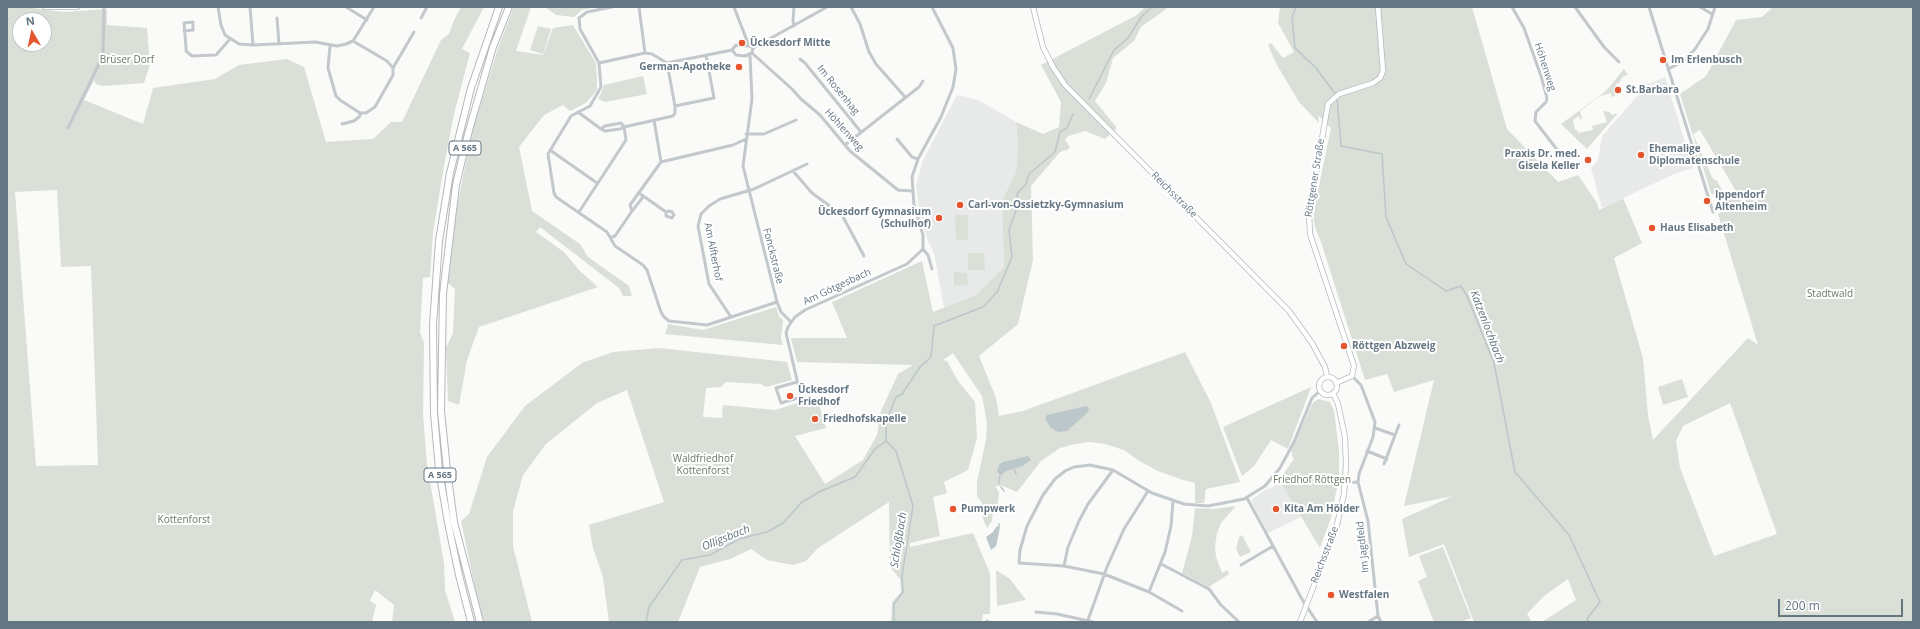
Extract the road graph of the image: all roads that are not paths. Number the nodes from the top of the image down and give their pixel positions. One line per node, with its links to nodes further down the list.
1 (45, 7): 2 (main road)
2 (77, 7)
3 (104, 7): 58 (street)
4 (218, 7): 32 (street)
5 (250, 7): 35 (street)
6 (346, 7): 28 (street)
7 (374, 7): 28 (street)
8 (427, 7): 27 (street)
9 (499, 7): 116 (highway, A 565)
10 (509, 7): 117 (highway, A 565)
11 (612, 7): 45 (street)
12 (639, 7): 40 (street)
13 (734, 7): 37 (street)
14 (794, 7): 29 (street)
15 (827, 7): 29 (street)
16 (851, 7): 50 (street)
17 (932, 7): 65 (street)
18 (1033, 7): 87 (main road, Reichsstraße)
19 (1378, 7): 86 (main road, Röttgener Straße)
20 (1512, 7): 68 (street, Höhenweg)
21 (1575, 7): 44 (street)
22 (1649, 7): 48 (street)
23 (1700, 7): 25 (street)
24 (1715, 7): 25 (street)
25 (1712, 14): 48 (street)
26 (277, 18): 34 (street)
27 (421, 18)
28 (367, 20): 33 (street)
29 (794, 26): 38 (street)
30 (184, 31): 32 (street)
31 (414, 32): 47 (street)
32 (230, 39): 35 (street)
33 (353, 41): 36 (street); 47 (street)
34 (279, 44): 35 (street); 36 (street)
35 (253, 45)
36 (330, 46): 53 (street)
37 (749, 46): 38 (street); 39 (street)
38 (753, 48): 41 (street, Fonckstraße)
39 (732, 50): 41 (street); 42 (street)
40 (646, 53): 45 (street); 46 (street)
41 (751, 54): 60 (street, Fonckstraße); 63 (street, Höhlenweg)
42 (706, 55): 46 (street); 51 (street)
43 (800, 59): 59 (street, Im Rosenhag)
44 (1619, 62)
45 (599, 63): 52 (street)
46 (667, 63): 51 (street)
47 (393, 68): 53 (street)
48 (1668, 69): 78 (street)
49 (923, 81): 50 (street)
50 (905, 97): 59 (street)
51 (675, 106): 54 (street)
52 (578, 112): 57 (street); 64 (street)
53 (360, 113): 56 (street)
54 (654, 120): 57 (street); 66 (street)
55 (796, 120): 60 (street)
56 (342, 124)
57 (624, 127): 70 (street)
58 (68, 128)
59 (861, 132): 63 (street)
60 (746, 134): 61 (street, Fonckstraße)
61 (746, 139): 66 (street); 71 (street, Fonckstraße)
62 (897, 139): 65 (street)
63 (845, 145): 72 (street, Höhlenweg)
64 (550, 150): 70 (street); 76 (street)
65 (918, 159): 72 (street)
66 (661, 162): 73 (street)
67 (807, 164): 69 (street)
68 (1572, 165)
69 (793, 171): 71 (street); 81 (street)
70 (597, 182): 76 (street)
71 (748, 191): 83 (street, Fonckstraße); 84 (street, Am Alfterhof)
72 (912, 192): 80 (street)
73 (639, 193): 74 (street); 75 (street)
74 (643, 197): 75 (street); 77 (street)
75 (632, 211): 79 (street)
76 (579, 212): 79 (street)
77 (666, 212)
78 (1712, 212)
79 (612, 237): 84 (street)
80 (923, 249): 82 (street); 85 (street, Am Götgesbach)
81 (864, 256)
82 (932, 269)
83 (777, 302): 84 (street); 85 (street, Fonckstraße)
84 (731, 317)
85 (791, 322): 88 (street)
86 (1352, 376): 89 (main road); 93 (street)
87 (1327, 377): 89 (main road); 90 (main road)
88 (797, 382): 88 (street)
89 (1336, 382): 91 (main road)
90 (1321, 390): 91 (main road); 102 (street)
91 (1333, 393): 100 (main road, Reichsstraße)
92 (1399, 425): 94 (street)
93 (1375, 428): 94 (street); 95 (street)
94 (1395, 435): 96 (street)
95 (1367, 452): 96 (street); 99 (street)
96 (1387, 459): 97 (street)
97 (1384, 464)
98 (1113, 470): 101 (street); 107 (street); 107 (street)
99 (1358, 482): 100 (street); 113 (street, Im Jagdfeld)
100 (1345, 483): 110 (main road, Reichsstraße)
101 (1148, 491): 103 (street); 108 (street)
102 (1247, 498): 103 (street); 104 (street)
103 (1173, 501): 105 (street)
104 (1273, 546): 106 (street); 110 (street)
105 (1161, 564): 109 (street); 115 (street)
106 (1241, 565)
107 (1064, 566): 108 (street)
108 (1104, 574): 109 (street); 114 (street)
109 (1149, 592): 111 (street)
110 (1306, 606): 119 (main road, Reichsstraße); 120 (street)
111 (1182, 611)
112 (1036, 612): 114 (street)
113 (1378, 616): 121 (street); 122 (street, Im Jagdfeld)
114 (1088, 620): 118 (street)
115 (1239, 621)
116 (471, 622)
117 (480, 622)
118 (1093, 622)
119 (1300, 622)
120 (1317, 622)
121 (1368, 622)
122 (1381, 622)

